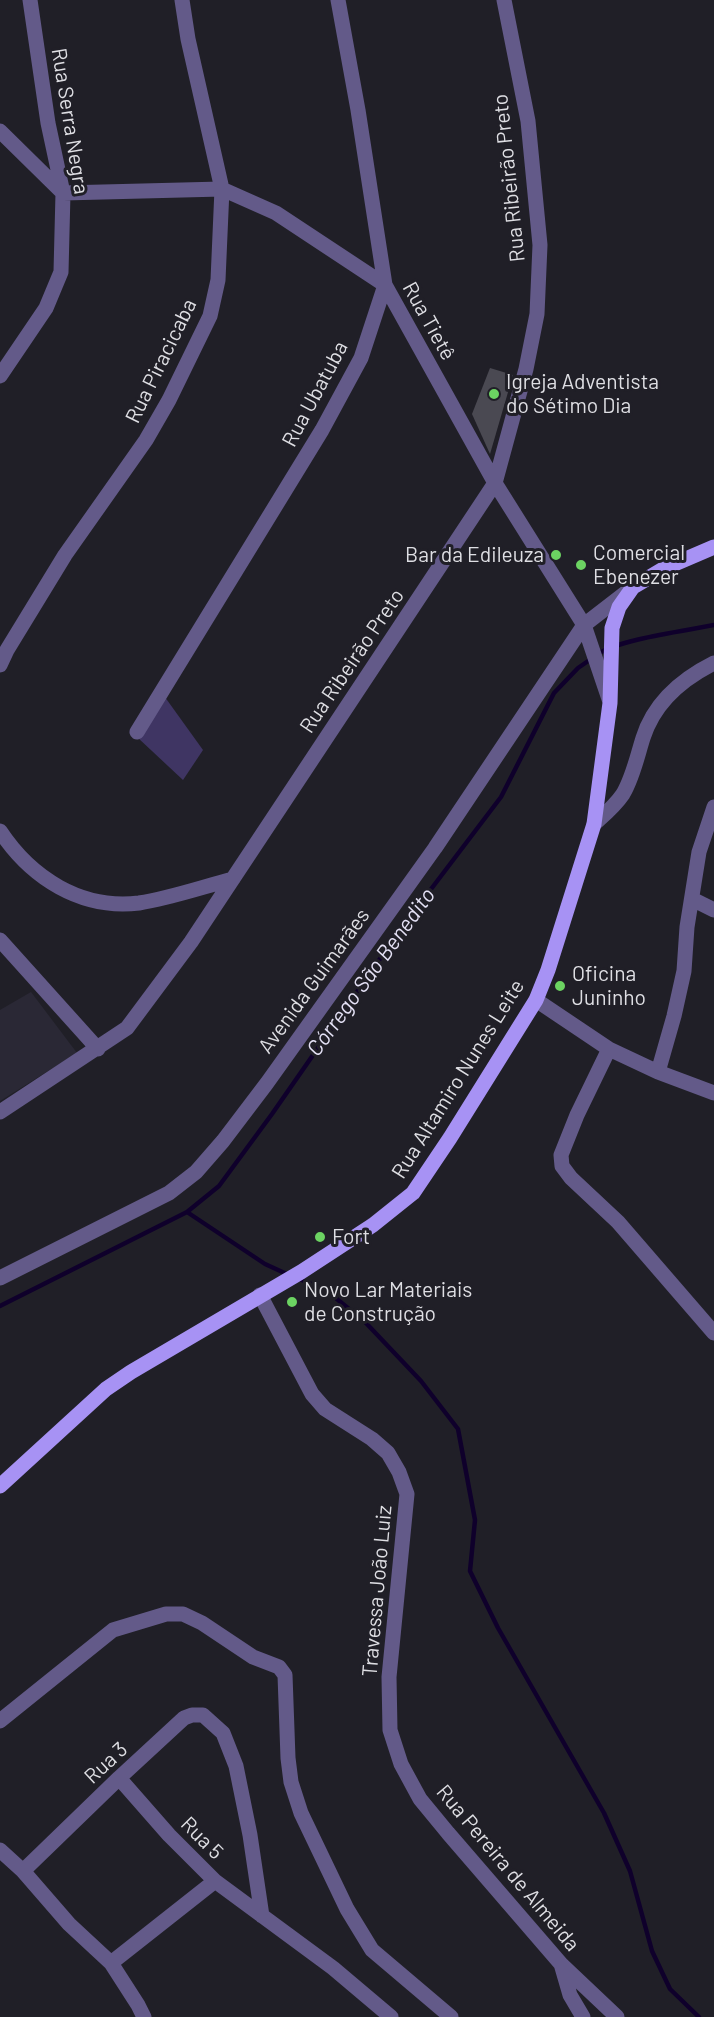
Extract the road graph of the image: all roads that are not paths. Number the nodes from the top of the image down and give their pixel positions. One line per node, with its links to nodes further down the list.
1 (30, 0): 7 (street, Rua Serra Negra)
2 (182, 0): 6 (street, Rua Piracicaba)
3 (338, 0): 8 (street, Rua Ubatuba)
4 (504, 0): 10 (street, Rua Ribeirão Preto)
5 (0, 131): 7 (street)
6 (222, 189): 7 (street, Rua Tietê); 8 (street, Rua Tietê); 15 (street, Rua Piracicaba)
7 (63, 193): 9 (street, Rua Serra Negra)
8 (385, 285): 10 (street, Rua Tietê); 17 (street, Rua Ubatuba)
9 (0, 376)
10 (495, 483): 13 (street, Rua Tietê); 21 (street, Rua Ribeirão Preto)
11 (714, 547): 12 (main road, Rua Altamiro Nunes Leite)
12 (633, 587): 13 (street); 16 (main road, Rua Altamiro Nunes Leite)
13 (586, 628): 16 (street, Rua Tietê); 31 (street, Avenida Guimarães)
14 (714, 663): 19 (street)
15 (0, 665)
16 (610, 703): 19 (main road, Rua Altamiro Nunes Leite)
17 (137, 732)
18 (714, 807): 22 (street)
19 (594, 824): 25 (main road, Rua Altamiro Nunes Leite)
20 (0, 831): 21 (street)
21 (233, 879): 26 (street, Rua Ribeirão Preto)
22 (692, 899): 23 (street); 28 (street)
23 (714, 910)
24 (2, 946): 26 (street)
25 (536, 1000): 27 (street); 32 (main road, Rua Altamiro Nunes Leite)
26 (98, 1049): 30 (street, Rua Ribeirão Preto)
27 (609, 1049): 28 (street); 33 (street)
28 (658, 1072): 29 (street)
29 (714, 1093)
30 (0, 1112)
31 (0, 1278)
32 (260, 1295): 34 (main road, Rua Altamiro Nunes Leite); 36 (street, Travessa João Luiz)
33 (714, 1333)
34 (0, 1486)
35 (0, 1721): 46 (street)
36 (390, 1730): 43 (street, Rua Pereira de Almeida)
37 (119, 1778): 39 (street, Rua 3); 40 (street, Rua 5); 41 (street, Rua 3)
38 (0, 1850): 39 (street)
39 (23, 1871): 42 (street)
40 (215, 1881): 41 (street); 42 (street, Rua 5)
41 (262, 1917): 45 (street)
42 (111, 1963): 44 (street)
43 (561, 1964): 47 (street); 48 (street, Rua Pereira de Almeida)
44 (144, 2017)
45 (391, 2017)
46 (451, 2017)
47 (583, 2017)
48 (617, 2017)

